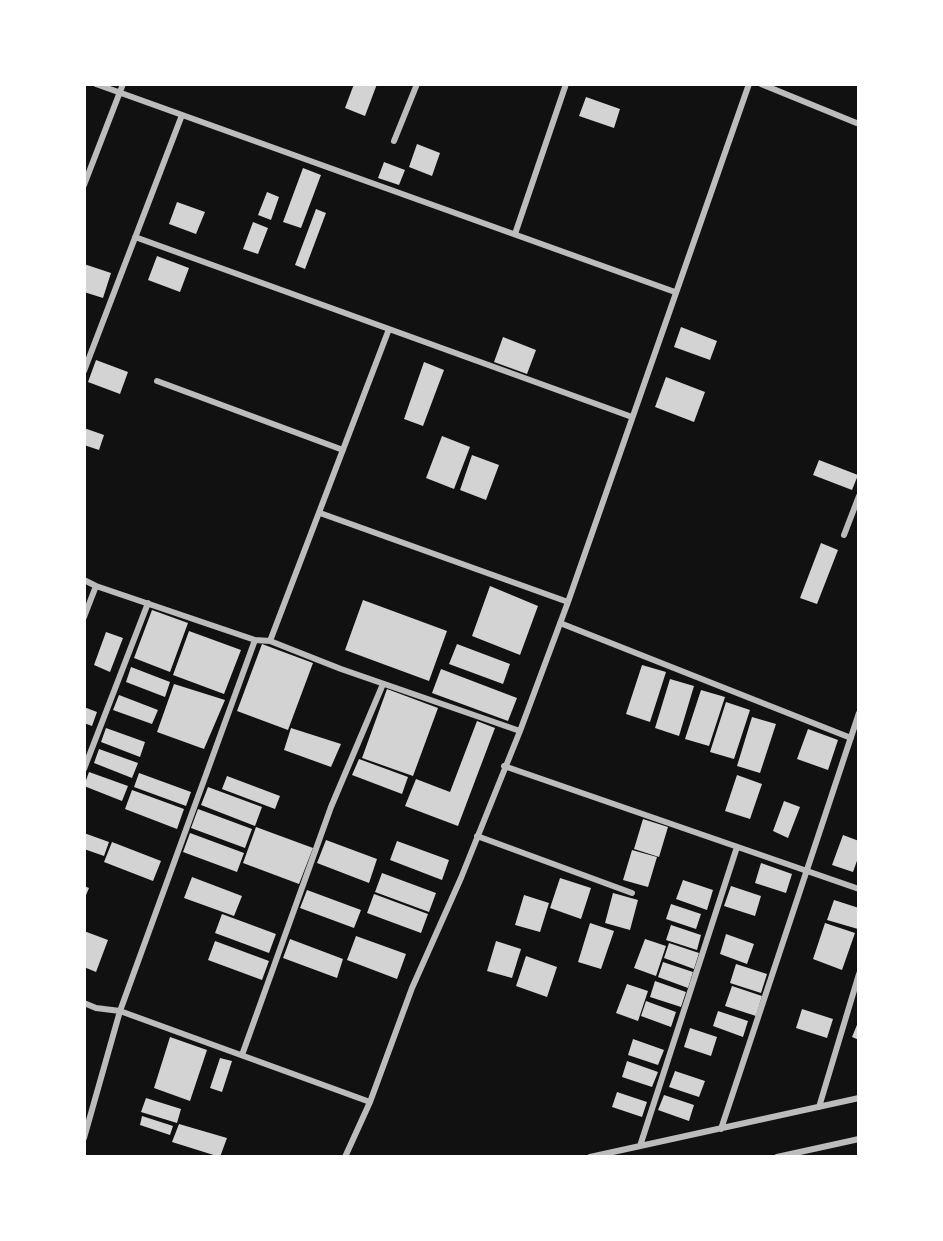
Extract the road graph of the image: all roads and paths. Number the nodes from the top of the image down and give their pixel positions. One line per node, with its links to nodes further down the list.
1 (96, 84): 7 (street)
2 (123, 84): 7 (street)
3 (417, 84): 10 (street)
4 (566, 84): 12 (street)
5 (749, 84): 14 (street)
6 (761, 84): 9 (street)
7 (120, 93): 8 (street); 11 (street)
8 (182, 115): 12 (street); 13 (street)
9 (859, 124)
10 (394, 141)
11 (84, 185)
12 (515, 234): 14 (street)
13 (135, 237): 15 (street); 16 (street)
14 (675, 292): 18 (street)
15 (389, 329): 18 (street); 19 (street)
16 (84, 371)
17 (157, 381): 19 (street)
18 (632, 417): 25 (street)
19 (343, 450): 21 (street)
20 (859, 496): 22 (street)
21 (320, 513): 25 (street); 30 (street)
22 (844, 535)
23 (84, 580): 24 (street)
24 (96, 586): 26 (street); 27 (street)
25 (568, 602): 28 (street)
26 (148, 603): 29 (street); 36 (street)
27 (84, 617)
28 (560, 623): 33 (street); 34 (street)
29 (255, 640): 30 (street); 44 (street)
30 (270, 641): 31 (street)
31 (383, 684): 33 (street); 45 (street)
32 (859, 712): 34 (street)
33 (520, 730): 35 (street)
34 (851, 738): 39 (street)
35 (504, 766): 37 (street); 38 (street)
36 (84, 770)
37 (477, 836): 41 (street); 47 (street)
38 (736, 848): 39 (street); 52 (street)
39 (805, 872): 40 (street); 49 (street)
40 (859, 889)
41 (632, 893)
42 (859, 974): 48 (street)
43 (84, 1003): 44 (street)
44 (120, 1011): 45 (street); 50 (street)
45 (242, 1055): 47 (street)
46 (859, 1098): 48 (street)
47 (370, 1102): 53 (street)
48 (819, 1107): 49 (street)
49 (721, 1129): 52 (street)
50 (84, 1137)
51 (859, 1139): 55 (street)
52 (640, 1146): 54 (street)
53 (345, 1157)
54 (590, 1157)
55 (777, 1157)

